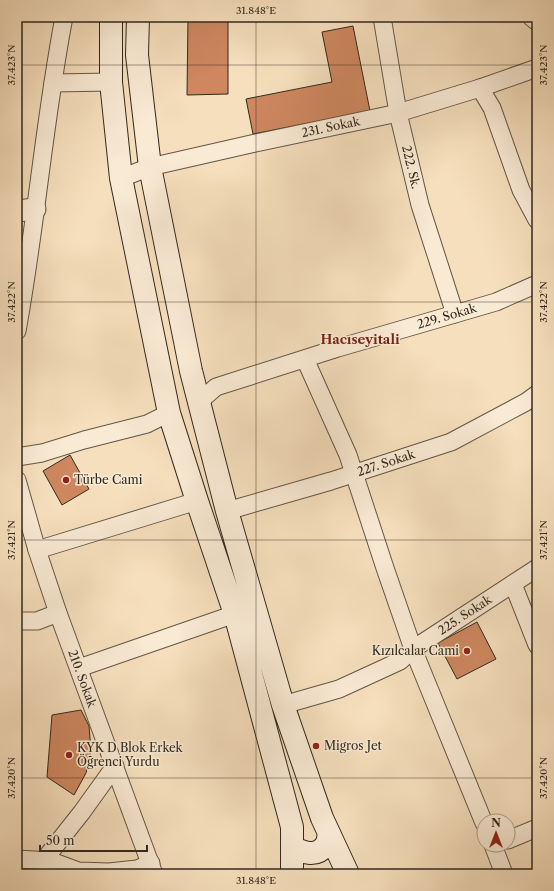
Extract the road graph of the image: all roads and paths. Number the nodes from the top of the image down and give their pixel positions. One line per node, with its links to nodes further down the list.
1 (64, 17): 9 (street)
2 (110, 17): 8 (main road)
3 (138, 17): 12 (main road)
4 (382, 17): 11 (street, 222. Sk.)
5 (531, 17): 6 (street)
6 (537, 22)
7 (537, 68): 10 (street, 231. Sokak)
8 (111, 82): 9 (street); 13 (main road)
9 (53, 83): 14 (street)
10 (480, 88): 11 (street, 231. Sokak); 15 (street)
11 (398, 114): 12 (street, 231. Sokak); 17 (street, 222. Sk.)
12 (150, 167): 13 (street, 231. Sokak); 21 (main road)
13 (121, 178): 22 (main road)
14 (26, 210): 18 (street)
15 (537, 220)
16 (537, 284): 17 (street, 229. Sokak)
17 (455, 314): 19 (street, 229. Sokak)
18 (17, 331)
19 (305, 359): 21 (street, 229. Sokak); 24 (street)
20 (537, 394): 24 (street, 227. Sokak)
21 (199, 402): 27 (main road)
22 (170, 413): 23 (street); 26 (main road)
23 (17, 457)
24 (355, 474): 27 (street, 227. Sokak); 35 (street)
25 (17, 480): 28 (street, 210. Sokak)
26 (197, 501): 28 (street); 32 (main road)
27 (226, 511): 37 (main road)
28 (37, 550): 31 (street, 210. Sokak)
29 (537, 568): 30 (street, 225. Sokak)
30 (513, 584): 34 (street); 35 (street, 225. Sokak)
31 (58, 614): 33 (street); 36 (street, 210. Sokak)
32 (235, 614): 36 (street); 45 (main road)
33 (17, 621)
34 (537, 646)
35 (413, 649): 37 (street, 225. Sokak); 39 (street)
36 (79, 668): 38 (street, 210. Sokak)
37 (283, 705): 42 (main road)
38 (115, 766): 48 (street); 49 (street, 210. Sokak)
39 (480, 813)
40 (537, 828): 43 (street)
41 (537, 832): 44 (street)
42 (329, 834): 45 (main road); 51 (main road)
43 (516, 838)
44 (516, 839)
45 (292, 847): 50 (main road)
46 (501, 853): 52 (street)
47 (17, 859): 48 (street)
48 (44, 860): 49 (street)
49 (152, 869)
50 (292, 874)
51 (348, 874)
52 (504, 874)

